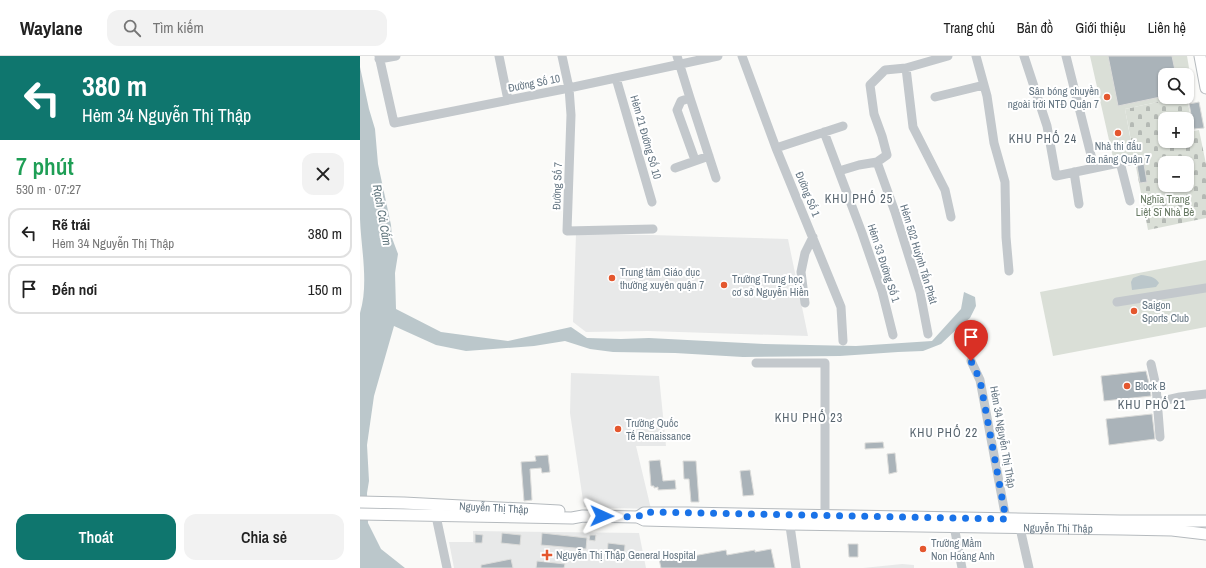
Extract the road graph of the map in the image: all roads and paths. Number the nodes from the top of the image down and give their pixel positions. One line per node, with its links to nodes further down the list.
1 (396, 56): 11 (street)
2 (499, 56): 20 (street)
3 (562, 56): 16 (street, Đường Số 7)
4 (718, 56): 12 (street)
5 (742, 56): 23 (street, Đường Số 1)
6 (948, 56): 13 (street)
7 (976, 56): 15 (street)
8 (1024, 56): 32 (street)
9 (1066, 56): 30 (street)
10 (1200, 56): 17 (main road)
11 (379, 58): 20 (street, Đường Số 10)
12 (678, 60): 14 (street, Đường Số 10); 19 (street)
13 (906, 68): 27 (street); 37 (street)
14 (616, 78): 16 (street, Đường Số 10); 35 (street, Hẻm 21 Đường Số 10)
15 (984, 85): 18 (street); 40 (street)
16 (569, 88): 20 (street, Đường Số 10); 38 (street, Đường Số 7)
17 (1206, 88)
18 (935, 97)
19 (690, 98): 24 (street); 25 (street)
20 (508, 100)
21 (843, 126): 22 (street)
22 (824, 132): 23 (street); 31 (street, Hẻm 33 Đường Số 1)
23 (776, 148): 39 (street, Đường Số 1)
24 (709, 156): 25 (street); 33 (street)
25 (695, 160): 29 (street)
26 (1133, 160): 28 (street)
27 (877, 162): 31 (street); 44 (street, Hẻm 502 Huỳnh Tấn Phát)
28 (1120, 162): 30 (street); 34 (street)
29 (675, 168)
30 (1094, 168): 32 (street)
31 (839, 171): 45 (street, Hẻm 33 Đường Số 1)
32 (1074, 172): 36 (street)
33 (716, 178)
34 (1130, 201)
35 (652, 202)
36 (1079, 204)
37 (951, 217)
38 (653, 229)
39 (813, 237): 43 (street); 46 (street, Đường Số 1)
40 (1009, 271)
41 (1206, 288): 42 (street)
42 (1117, 302)
43 (805, 303)
44 (928, 334)
45 (893, 335)
46 (843, 341)
47 (971, 361): 57 (street, Hẻm 34 Nguyễn Thị Thập)
48 (756, 363): 59 (street)
49 (1151, 364): 51 (street)
50 (1206, 394): 51 (street)
51 (1158, 402): 52 (street)
52 (1160, 436)
53 (360, 502): 56 (main road, Nguyễn Thị Thập)
54 (360, 514): 55 (main road, Nguyễn Thị Thập)
55 (436, 516): 56 (main road, Nguyễn Thị Thập); 64 (street)
56 (583, 516): 58 (main road, Nguyễn Thị Thập)
57 (1006, 519): 59 (main road, Nguyễn Thị Thập); 60 (main road, Nguyễn Thị Thập)
58 (789, 520): 59 (main road, Nguyễn Thị Thập); 65 (street)
59 (826, 520): 61 (main road, Nguyễn Thị Thập)
60 (1201, 521): 63 (main road)
61 (954, 526): 62 (main road, Nguyễn Thị Thập); 66 (street)
62 (1020, 528): 63 (main road, Nguyễn Thị Thập); 67 (street)
63 (1201, 534)
64 (447, 568)
65 (796, 568)
66 (962, 568)
67 (1029, 568)

